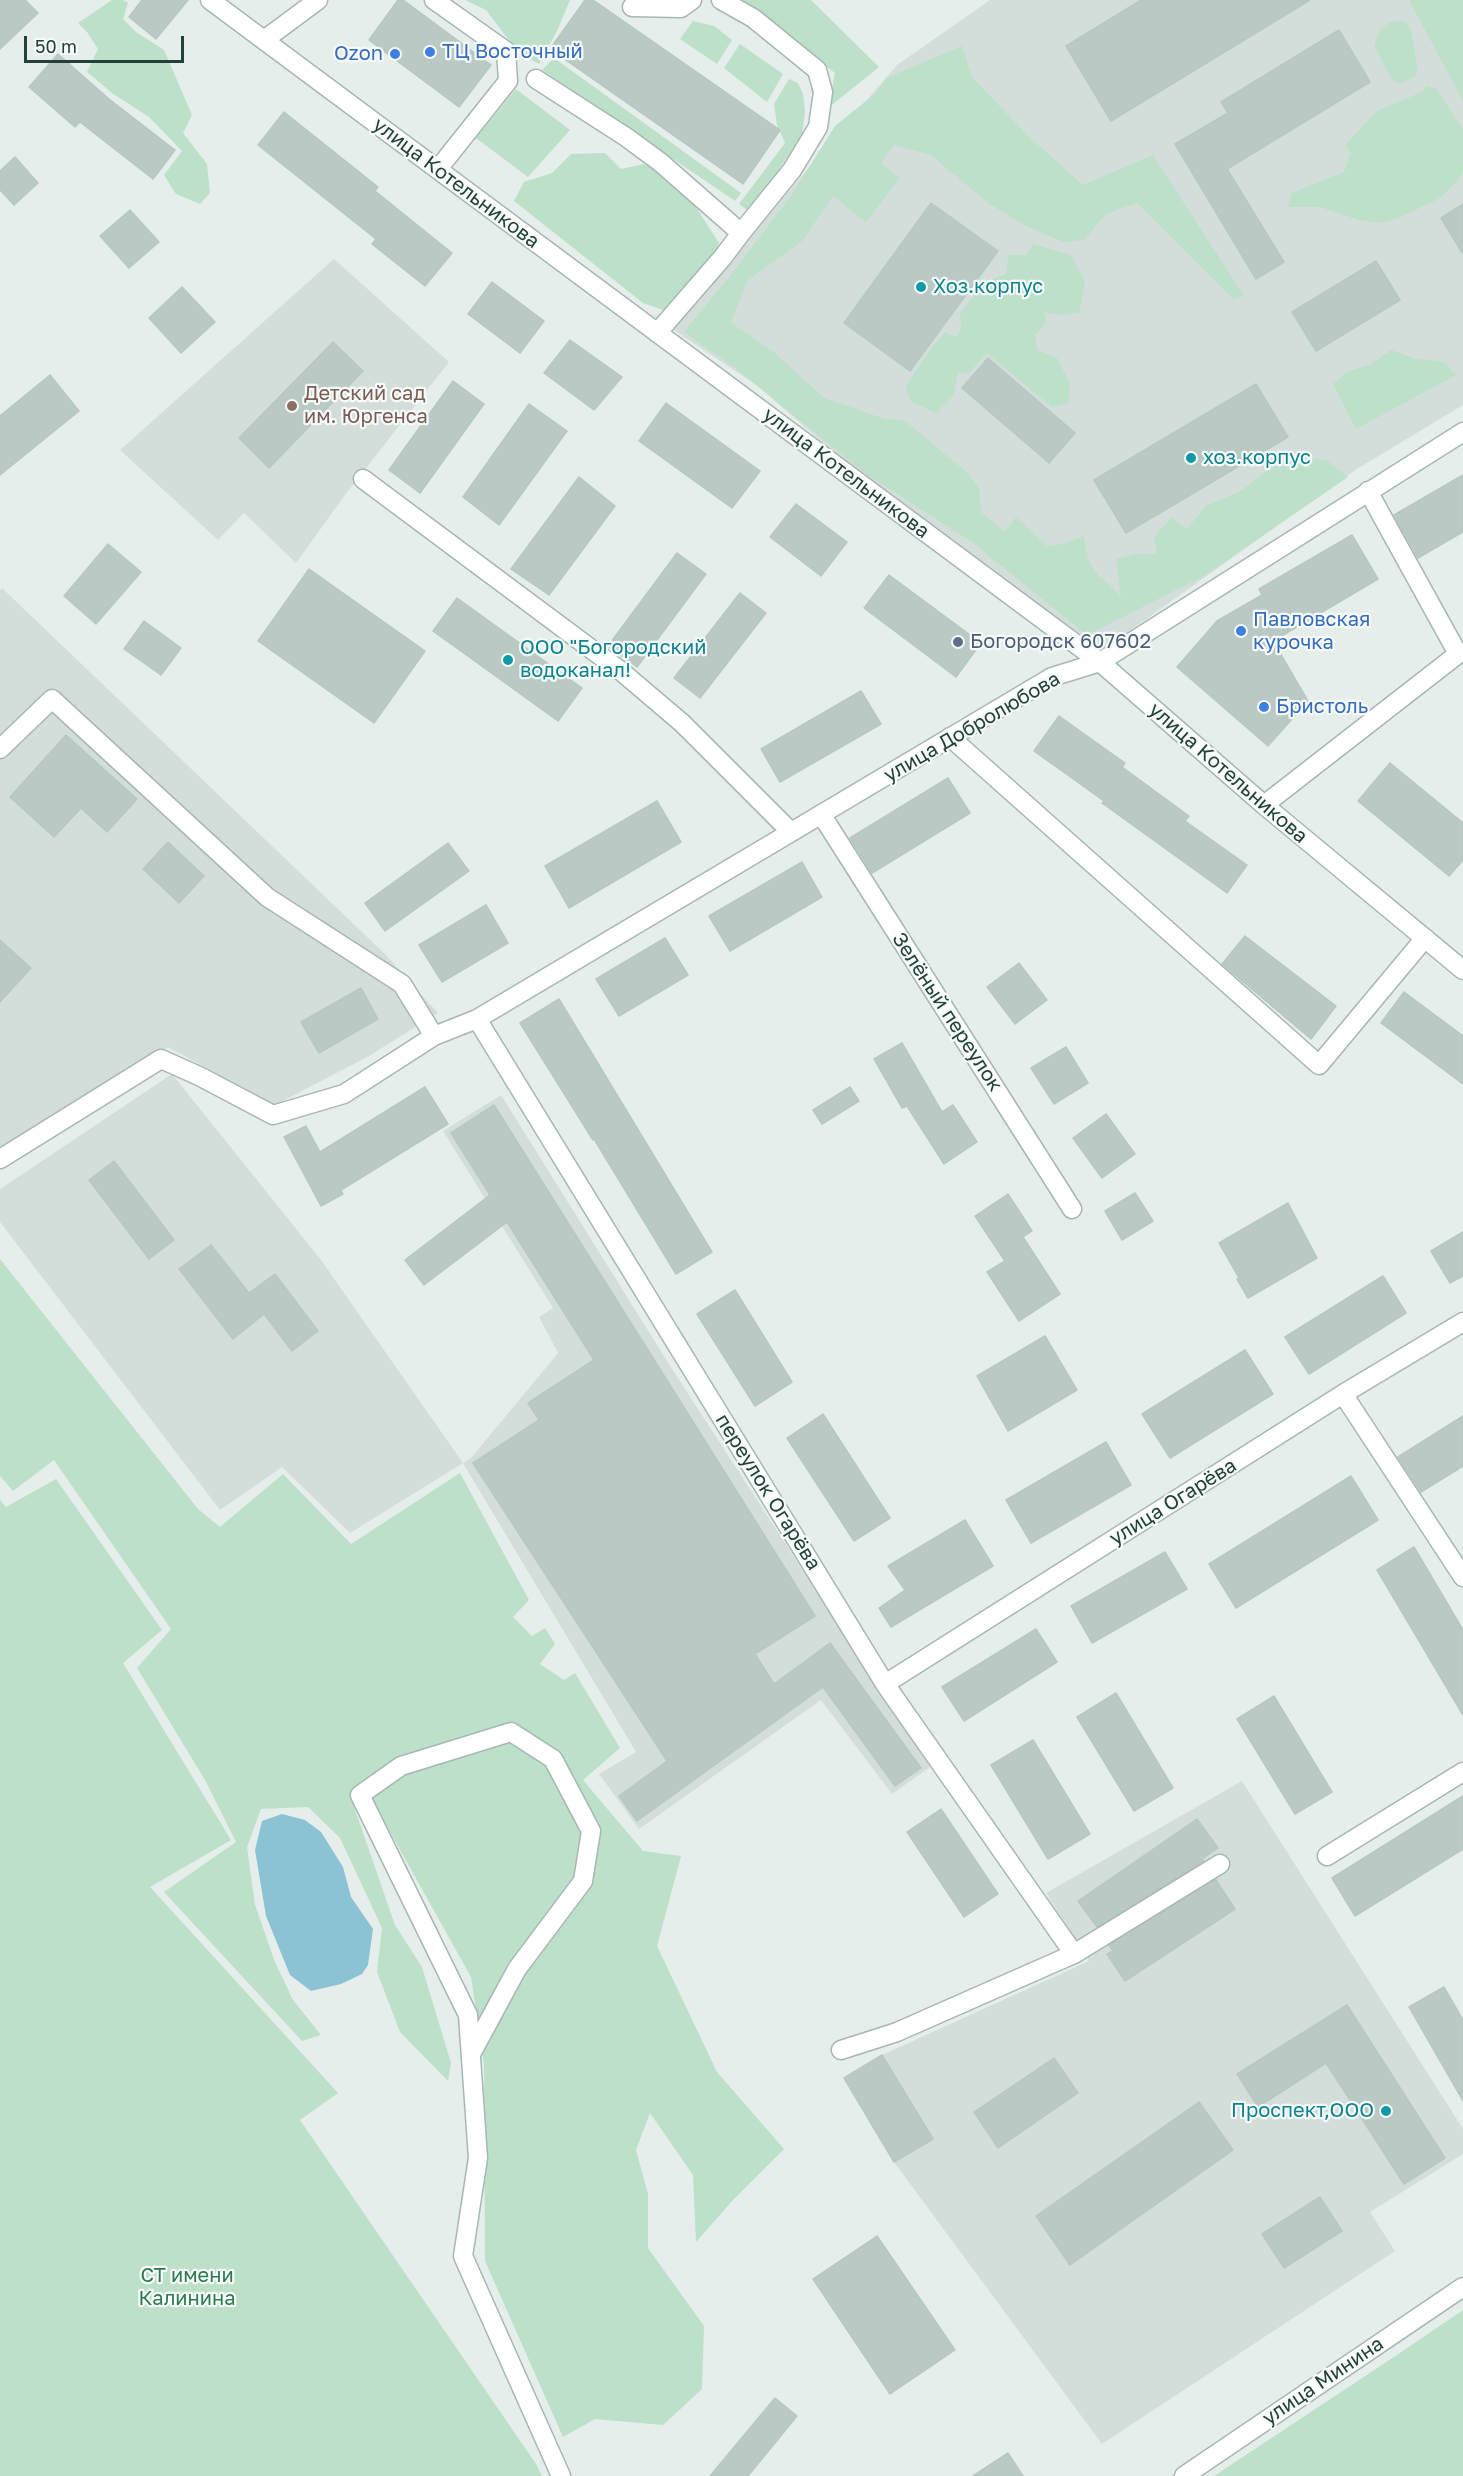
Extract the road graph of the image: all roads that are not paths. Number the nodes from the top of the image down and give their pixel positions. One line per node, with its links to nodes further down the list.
1 (210, 0): 7 (street, улица Котельникова)
2 (318, 0): 7 (street)
3 (434, 0): 9 (street)
4 (692, 0): 6 (street)
5 (721, 0): 10 (street)
6 (632, 7)
7 (264, 40): 9 (street, улица Котельникова)
8 (536, 79): 10 (street)
9 (438, 170): 11 (street, улица Котельникова)
10 (741, 233): 11 (street)
11 (657, 333): 15 (street, улица Котельникова)
12 (1463, 432): 14 (street, улица Добролюбова)
13 (363, 479): 20 (street)
14 (1368, 491): 15 (street, улица Добролюбова); 18 (street)
15 (1100, 662): 16 (street, улица Добролюбова); 18 (street, улица Котельникова)
16 (950, 737): 19 (street, улица Добролюбова); 21 (street)
17 (0, 749): 24 (street)
18 (1264, 805): 21 (street, улица Котельникова)
19 (821, 814): 20 (street, улица Добролюбова); 26 (street, Зелёный переулок)
20 (791, 832): 23 (street, улица Добролюбова)
21 (1425, 938): 22 (street, улица Котельникова)
22 (1463, 970)
23 (477, 1019): 24 (street, улица Добролюбова); 30 (street, переулок Огарёва)
24 (434, 1036): 25 (street, улица Добролюбова)
25 (0, 1159)
26 (1072, 1209)
27 (1463, 1323): 28 (street, улица Огарёва)
28 (1343, 1394): 29 (street); 30 (street, улица Огарёва)
29 (1463, 1577)
30 (885, 1684): 34 (street, переулок Огарёва)
31 (1463, 1772): 32 (street)
32 (1327, 1856)
33 (1220, 1864): 34 (street)
34 (1074, 1954): 35 (street)
35 (841, 2050)
36 (471, 2054): 36 (street); 38 (street)
37 (1463, 2287): 39 (street, улица Минина)
38 (561, 2476)
39 (1184, 2476)

